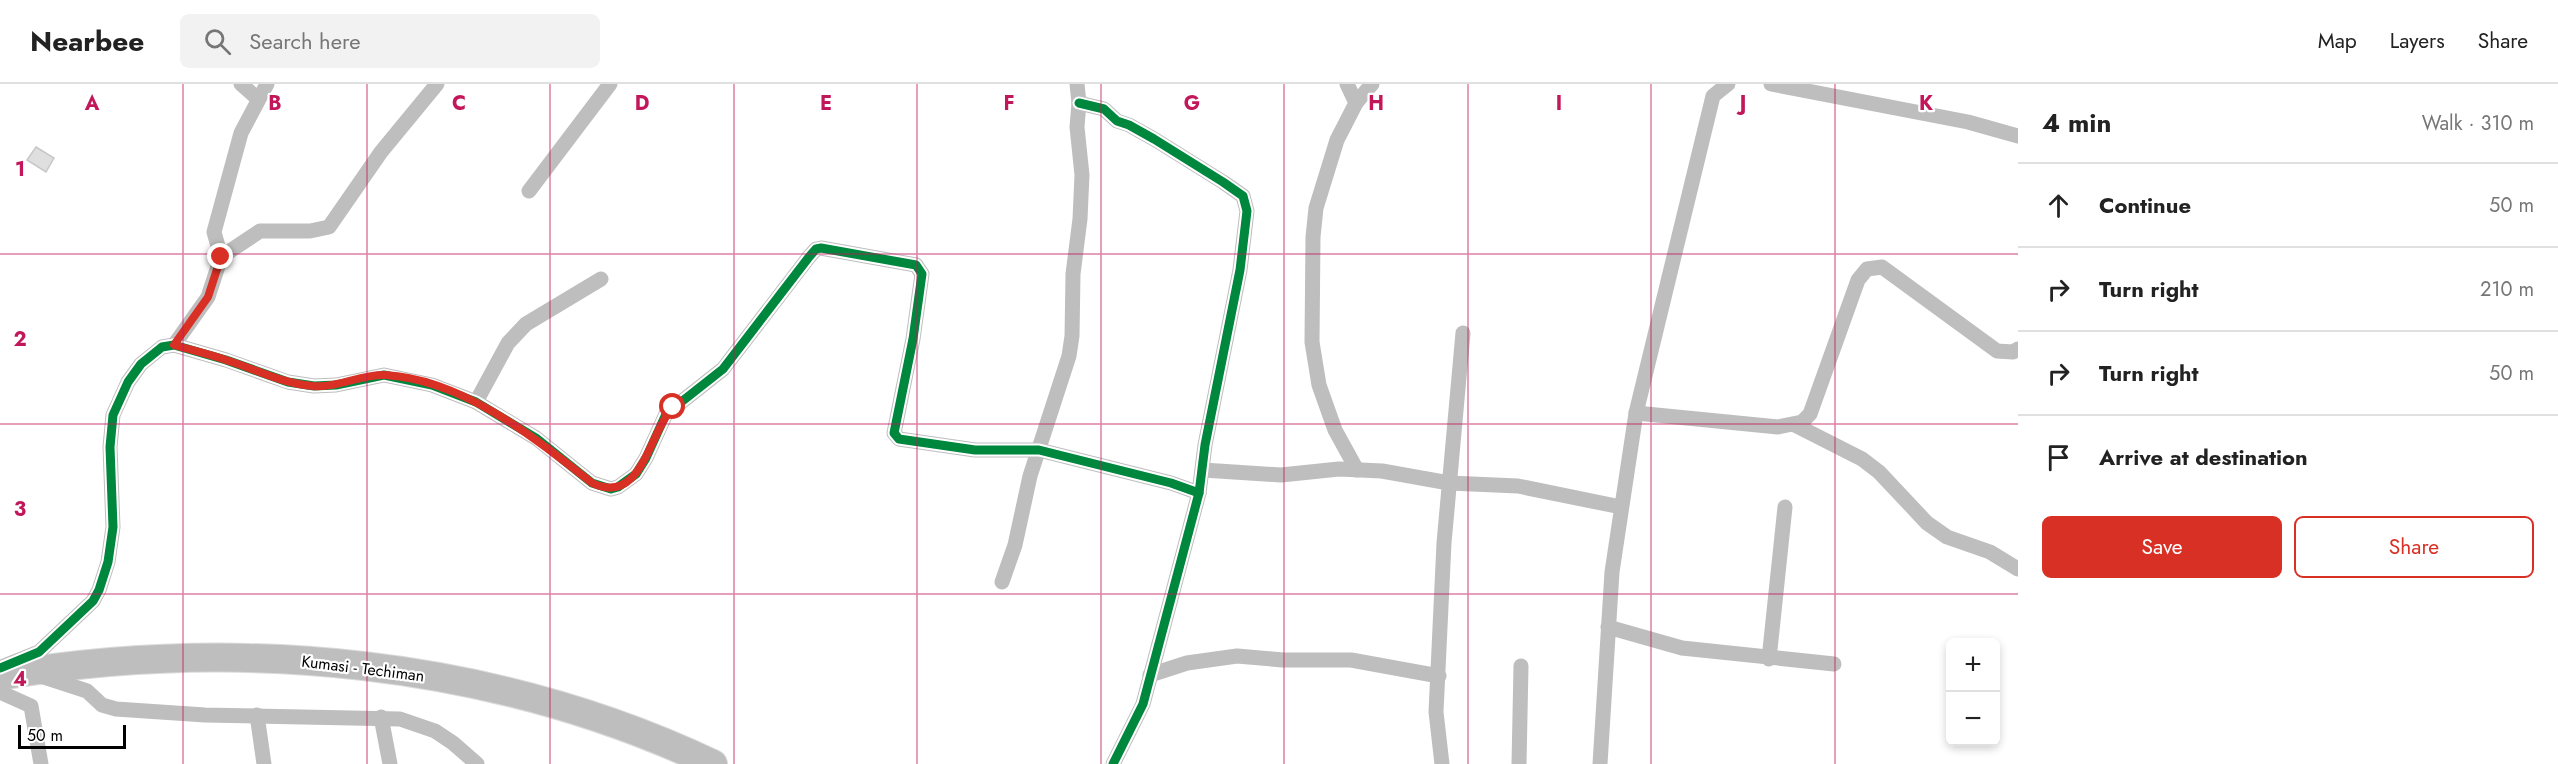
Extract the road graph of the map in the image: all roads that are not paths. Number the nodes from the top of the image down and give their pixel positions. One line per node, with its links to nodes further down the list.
1 (241, 84): 10 (street)
2 (267, 84): 10 (street)
3 (437, 84): 15 (street)
4 (610, 84): 14 (street)
5 (1077, 84): 11 (street)
6 (1347, 84): 12 (street)
7 (1372, 84): 12 (street)
8 (1728, 84): 21 (street)
9 (1772, 84): 13 (street)
10 (258, 99): 15 (street)
11 (1079, 103): 23 (street); 24 (street)
12 (1356, 104): 25 (street)
13 (2018, 136)
14 (529, 191)
15 (221, 257): 18 (street)
16 (600, 279): 20 (street)
17 (1463, 333): 26 (street)
18 (174, 345): 20 (street); 36 (street)
19 (2018, 349): 22 (street)
20 (476, 402): 23 (street)
21 (1636, 413): 22 (street); 28 (street)
22 (1795, 424): 30 (street)
23 (1039, 450): 27 (street); 31 (street)
24 (1203, 470): 25 (street); 27 (street)
25 (1357, 470): 26 (street)
26 (1449, 483): 28 (street); 38 (street)
27 (1199, 493): 37 (street)
28 (1621, 507): 32 (street)
29 (1785, 507): 33 (street)
30 (2018, 569)
31 (1002, 582)
32 (1608, 627): 33 (street); 50 (street)
33 (1769, 659): 34 (street)
34 (1834, 664)
35 (1521, 666): 49 (street)
36 (9, 672): 40 (street); 46 (highway, Kumasi - Techiman)
37 (1150, 675): 38 (street); 47 (street)
38 (1439, 676): 48 (street)
39 (0, 692): 42 (street)
40 (257, 715): 41 (street); 43 (street)
41 (381, 717): 44 (street); 45 (street)
42 (41, 764)
43 (264, 764)
44 (390, 764)
45 (477, 764)
46 (713, 764)
47 (1113, 764)
48 (1442, 764)
49 (1519, 764)
50 (1600, 764)

